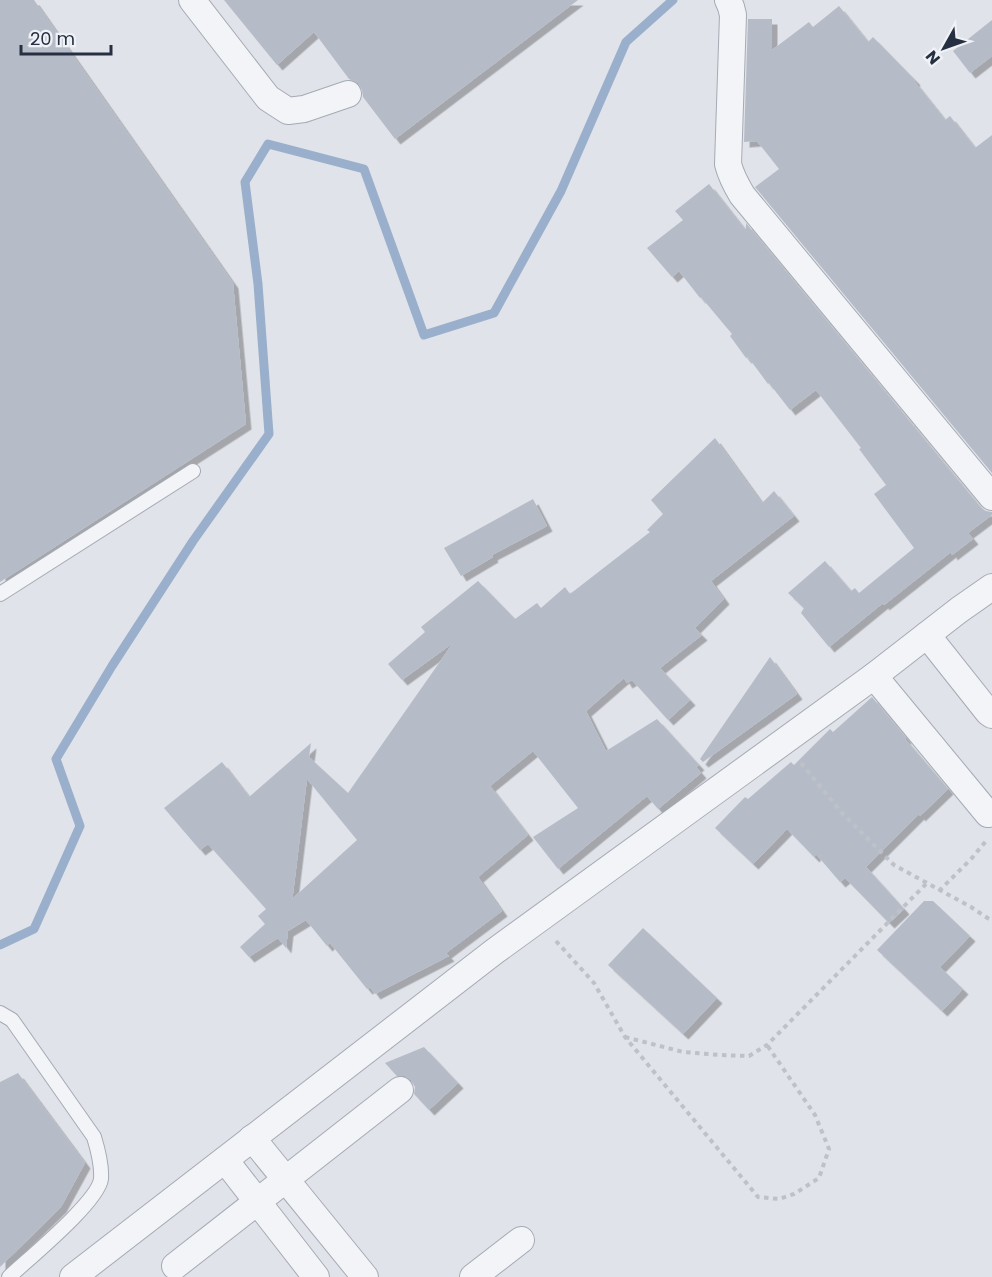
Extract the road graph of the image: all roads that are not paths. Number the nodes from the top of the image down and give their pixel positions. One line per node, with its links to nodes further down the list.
1 (192, 0): 3 (street)
2 (728, 0): 5 (street)
3 (348, 94)
4 (193, 471): 7 (lane)
5 (992, 497)
6 (992, 587): 8 (street)
7 (0, 594)
8 (927, 635): 9 (street); 10 (street)
9 (874, 676): 11 (street); 14 (street)
10 (992, 715)
11 (988, 814)
12 (0, 1013): 20 (lane)
13 (400, 1090): 16 (street)
14 (252, 1138): 15 (street); 16 (street)
15 (225, 1160): 17 (street); 21 (street)
16 (286, 1180): 17 (street); 23 (street)
17 (257, 1202): 19 (street); 22 (street)
18 (521, 1240): 24 (street)
19 (175, 1266)
20 (9, 1277)
21 (73, 1277)
22 (316, 1277)
23 (365, 1277)
24 (473, 1277)

